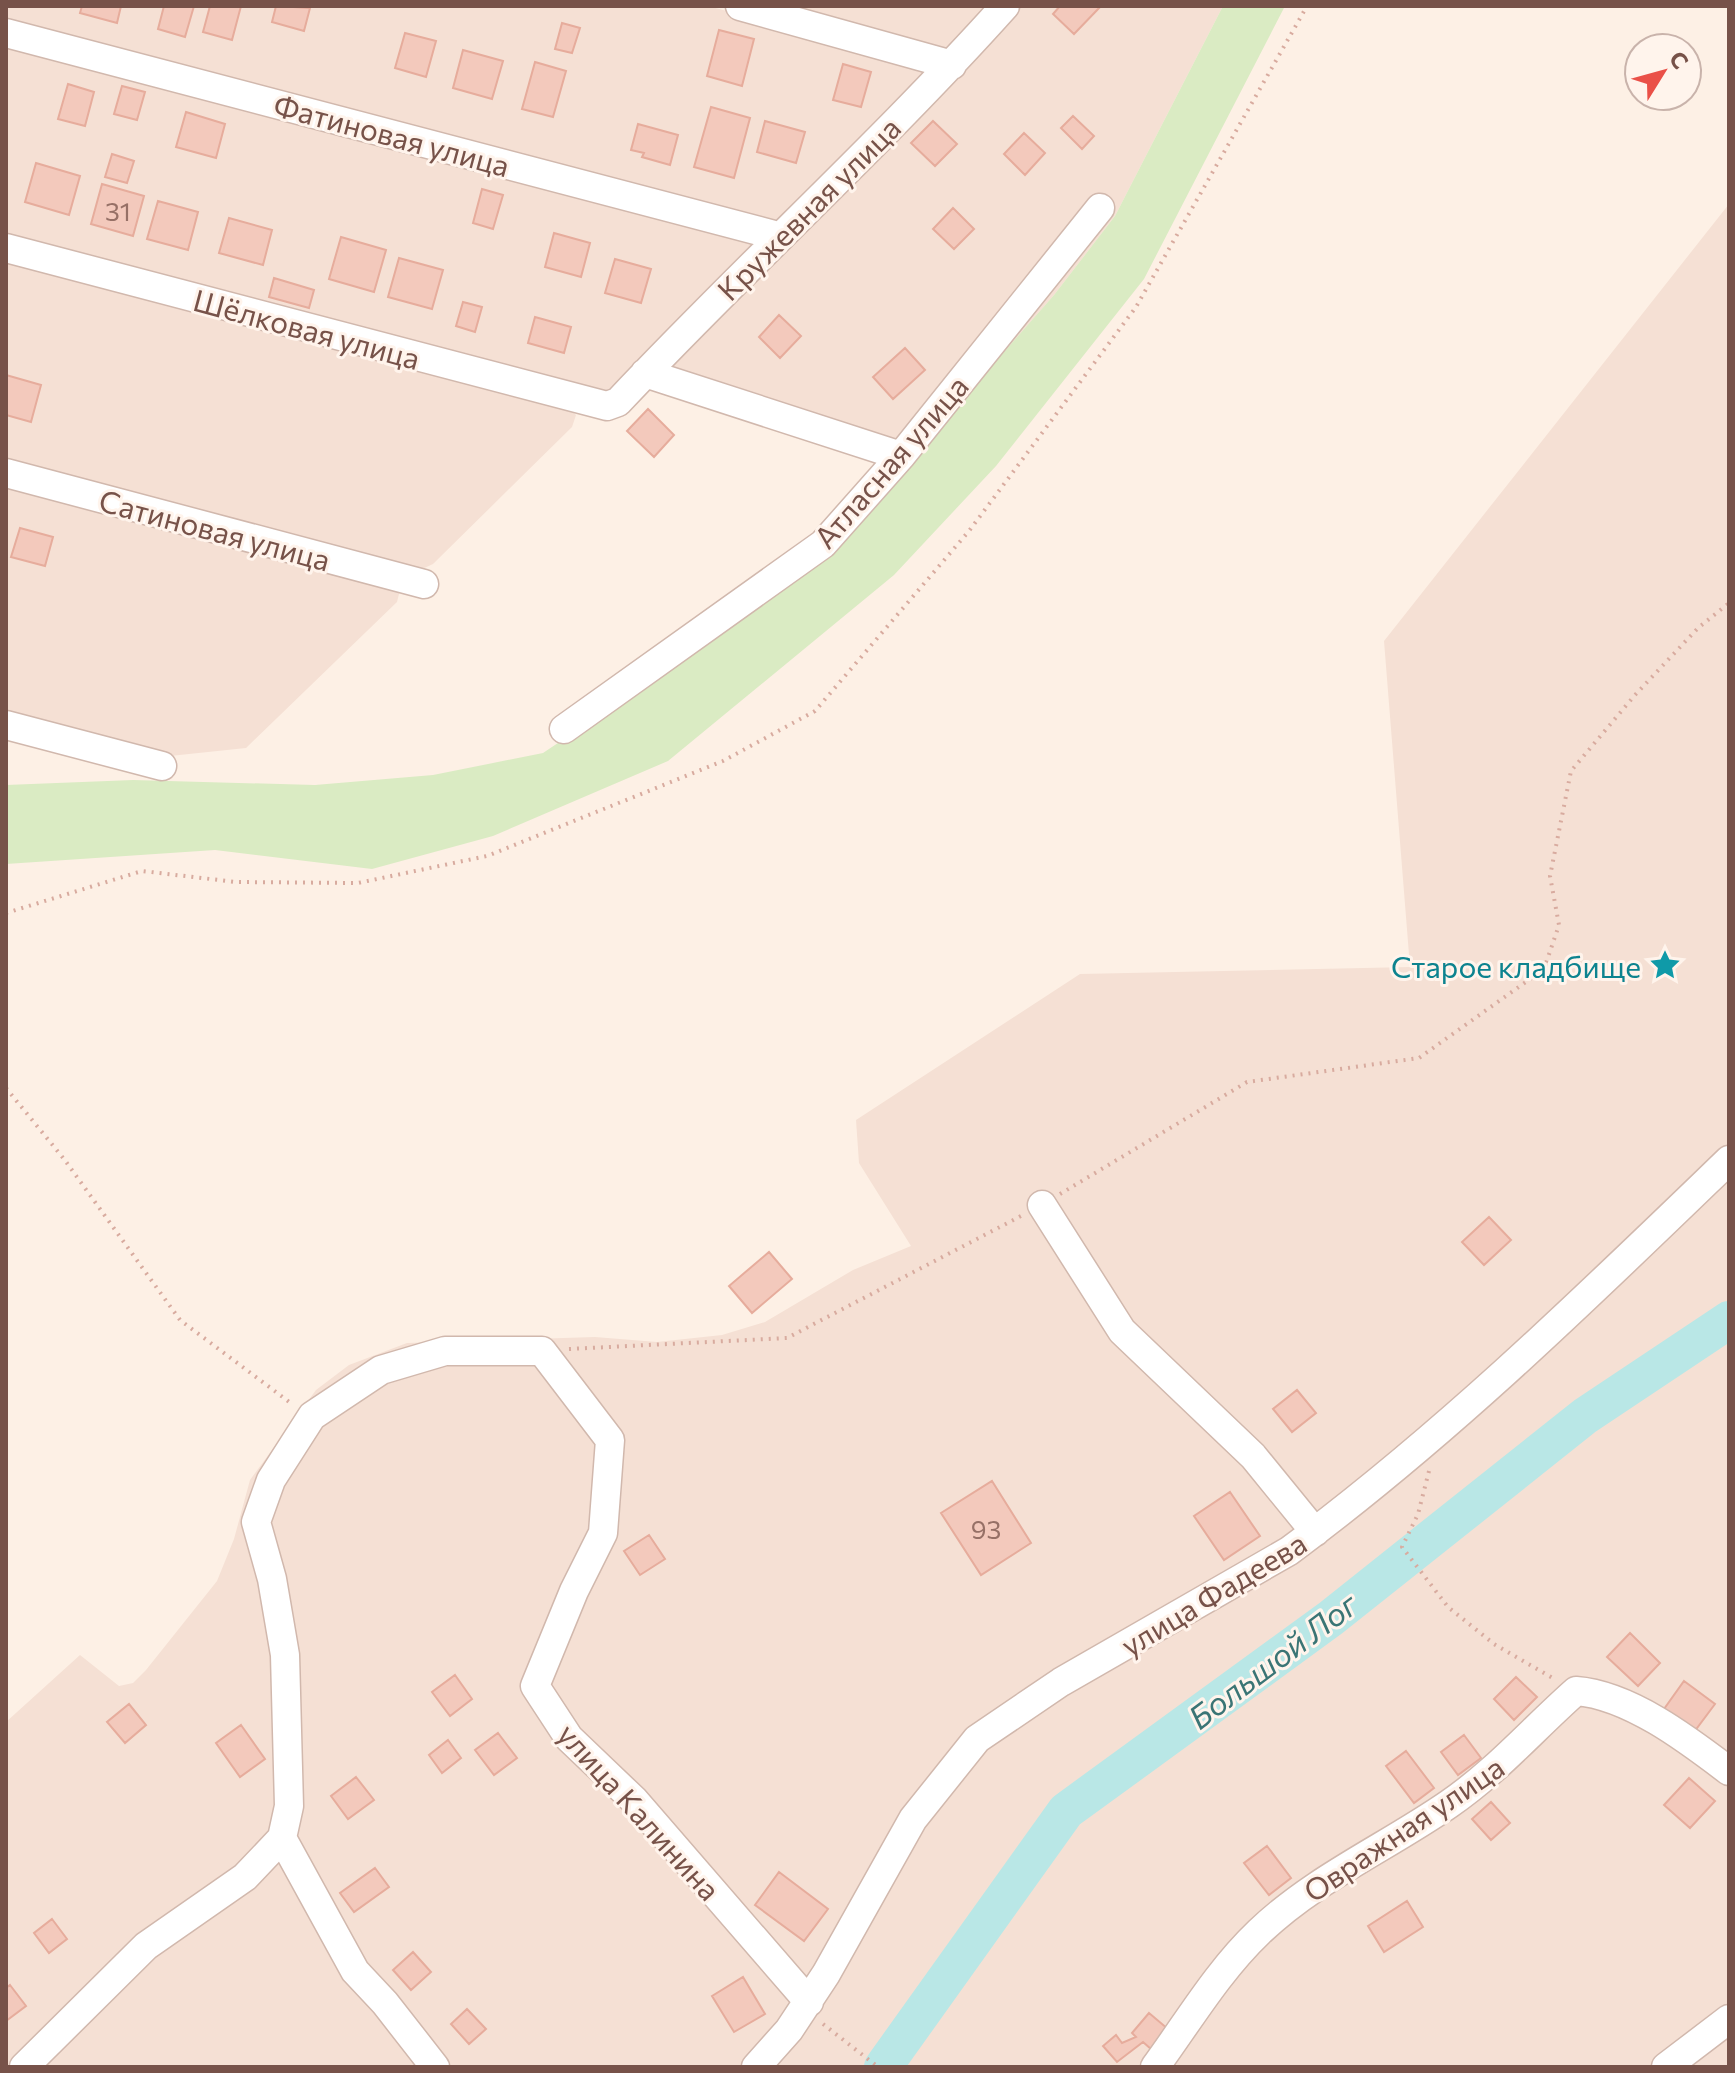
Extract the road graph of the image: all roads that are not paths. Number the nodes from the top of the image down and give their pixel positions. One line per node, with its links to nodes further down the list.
1 (740, 6): 4 (street)
2 (1005, 6): 4 (street, Кружевная улица)
3 (6, 33): 6 (street, Фатиновая улица)
4 (952, 65): 6 (street, Кружевная улица)
5 (1100, 208): 10 (street, Атласная улица)
6 (778, 236): 8 (street, Кружевная улица)
7 (6, 248): 9 (street, Шёлковая улица)
8 (645, 373): 9 (street, Кружевная улица); 10 (street)
9 (607, 406)
10 (901, 456): 14 (street, Атласная улица)
11 (6, 473): 12 (street, Сатиновая улица)
12 (424, 584)
13 (6, 725): 15 (street)
14 (564, 729)
15 (162, 766)
16 (1729, 1160): 18 (street, улица Фадеева)
17 (1042, 1205): 18 (street)
18 (1315, 1532): 21 (street, улица Фадеева)
19 (1729, 1771): 26 (street, Овражная улица)
20 (282, 1838): 21 (street, улица Калинина); 23 (street); 24 (street)
21 (806, 2005): 25 (street, улица Фадеева)
22 (1729, 2019): 27 (street)
23 (24, 2067)
24 (435, 2067)
25 (756, 2067)
26 (1155, 2067)
27 (1666, 2067)

